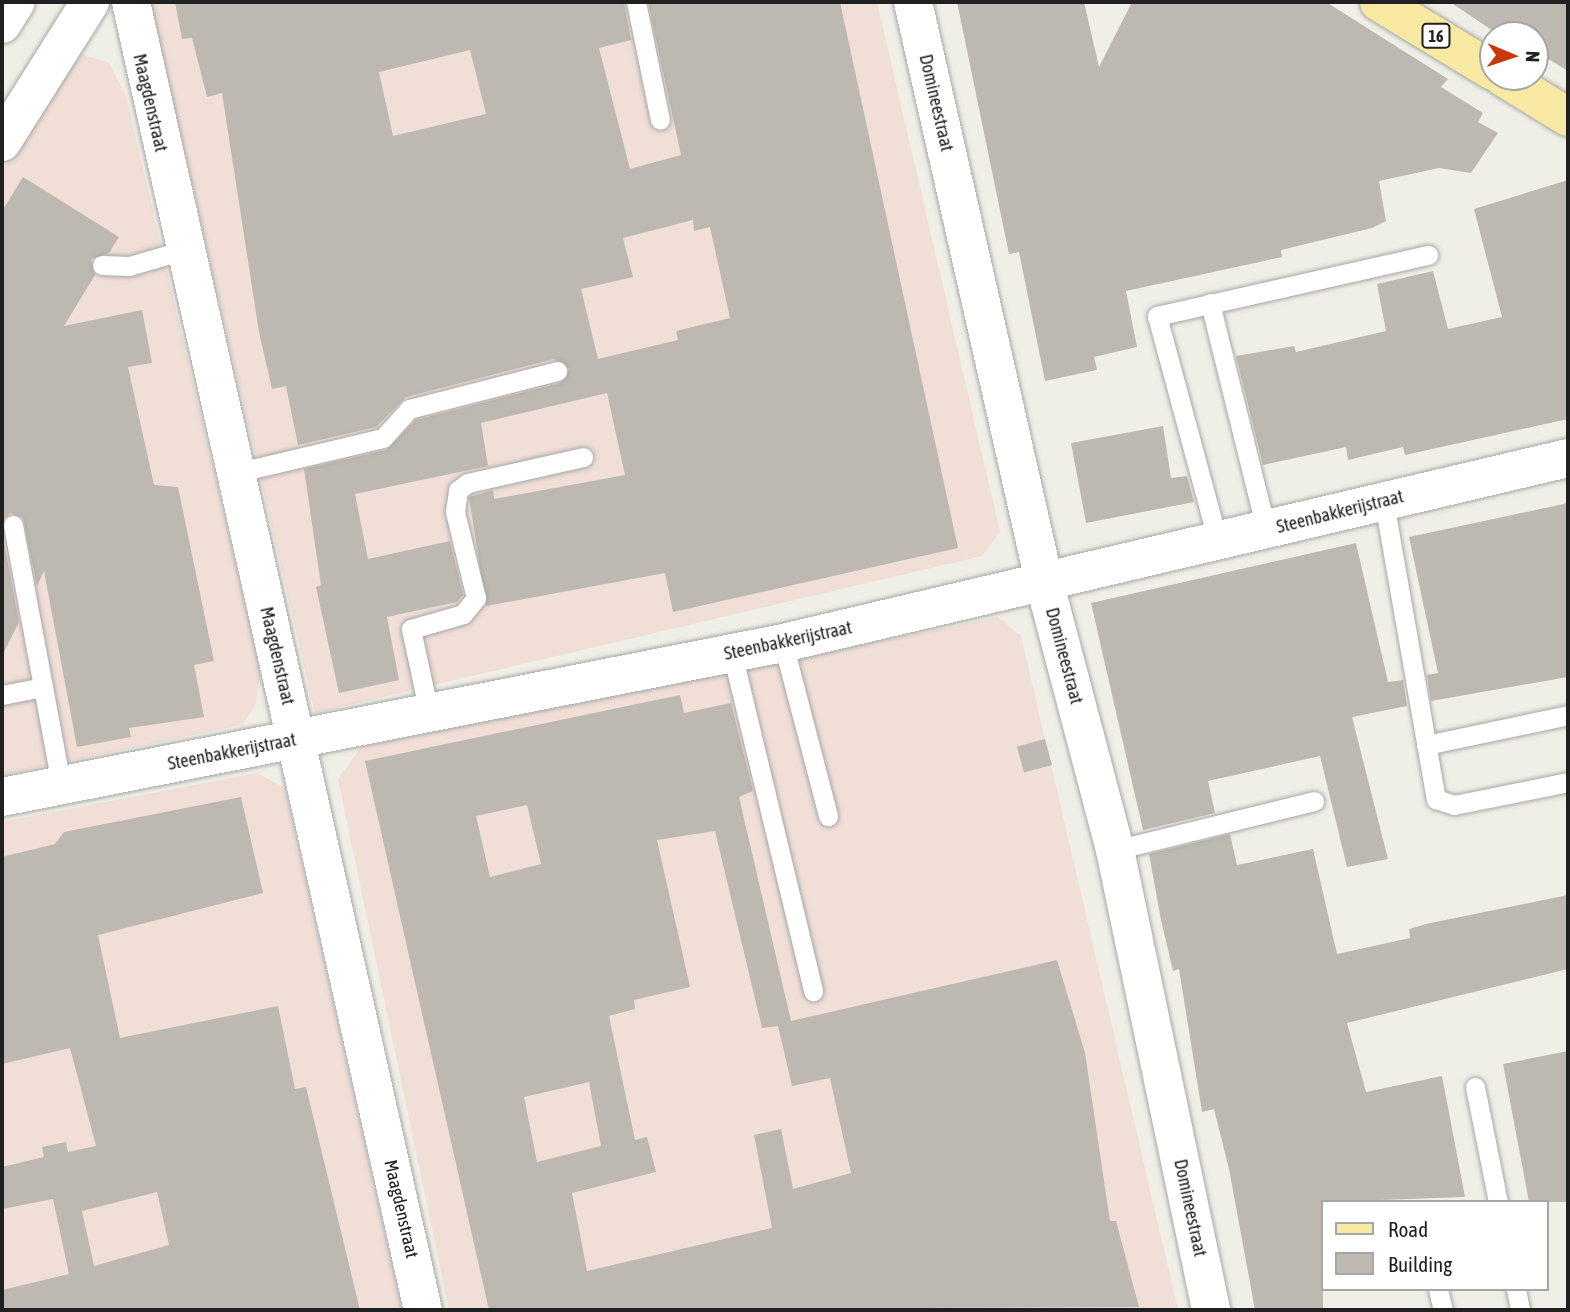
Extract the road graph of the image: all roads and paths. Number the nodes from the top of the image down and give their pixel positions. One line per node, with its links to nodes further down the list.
1 (16, 2): 7 (street)
2 (131, 2): 9 (street, Maagdenstraat)
3 (636, 2): 12 (lane)
4 (913, 2): 26 (street, Domineestraat)
5 (1379, 2): 8 (main road, 16)
6 (81, 5): 9 (street); 13 (street)
7 (2, 24)
8 (1479, 63)
9 (141, 65): 14 (street, Maagdenstraat)
10 (1526, 91): 11 (main road)
11 (1568, 117)
12 (660, 120)
13 (2, 142)
14 (184, 250): 16 (lane); 21 (street, Maagdenstraat)
15 (1428, 255): 17 (lane)
16 (102, 265)
17 (1210, 303): 24 (lane); 25 (lane)
18 (557, 372): 21 (lane)
19 (583, 457): 31 (lane)
20 (1568, 458): 22 (street, Steenbakkerijstraat)
21 (235, 473): 33 (street, Maagdenstraat)
22 (1384, 502): 24 (street, Steenbakkerijstraat); 34 (lane)
23 (13, 525): 29 (lane)
24 (1266, 530): 25 (street, Steenbakkerijstraat)
25 (1218, 542): 26 (street, Steenbakkerijstraat)
26 (1044, 581): 27 (street, Steenbakkerijstraat); 40 (street, Domineestraat)
27 (783, 643): 28 (street, Steenbakkerijstraat); 39 (lane)
28 (732, 653): 31 (street, Steenbakkerijstraat); 41 (lane)
29 (43, 687): 30 (lane); 36 (lane)
30 (2, 695)
31 (429, 713): 33 (street, Steenbakkerijstraat)
32 (1568, 715): 34 (lane)
33 (296, 739): 36 (street, Steenbakkerijstraat); 46 (street, Maagdenstraat)
34 (1426, 745): 35 (lane)
35 (1568, 782)
36 (61, 785): 37 (street, Steenbakkerijstraat)
37 (2, 797)
38 (1314, 801): 40 (lane)
39 (828, 817)
40 (1115, 850): 47 (street, Domineestraat)
41 (813, 990)
42 (1475, 1087): 43 (lane)
43 (1498, 1200)
44 (1438, 1291): 48 (lane)
45 (1516, 1291): 49 (lane)
46 (423, 1310)
47 (1211, 1310)
48 (1443, 1310)
49 (1520, 1310)

